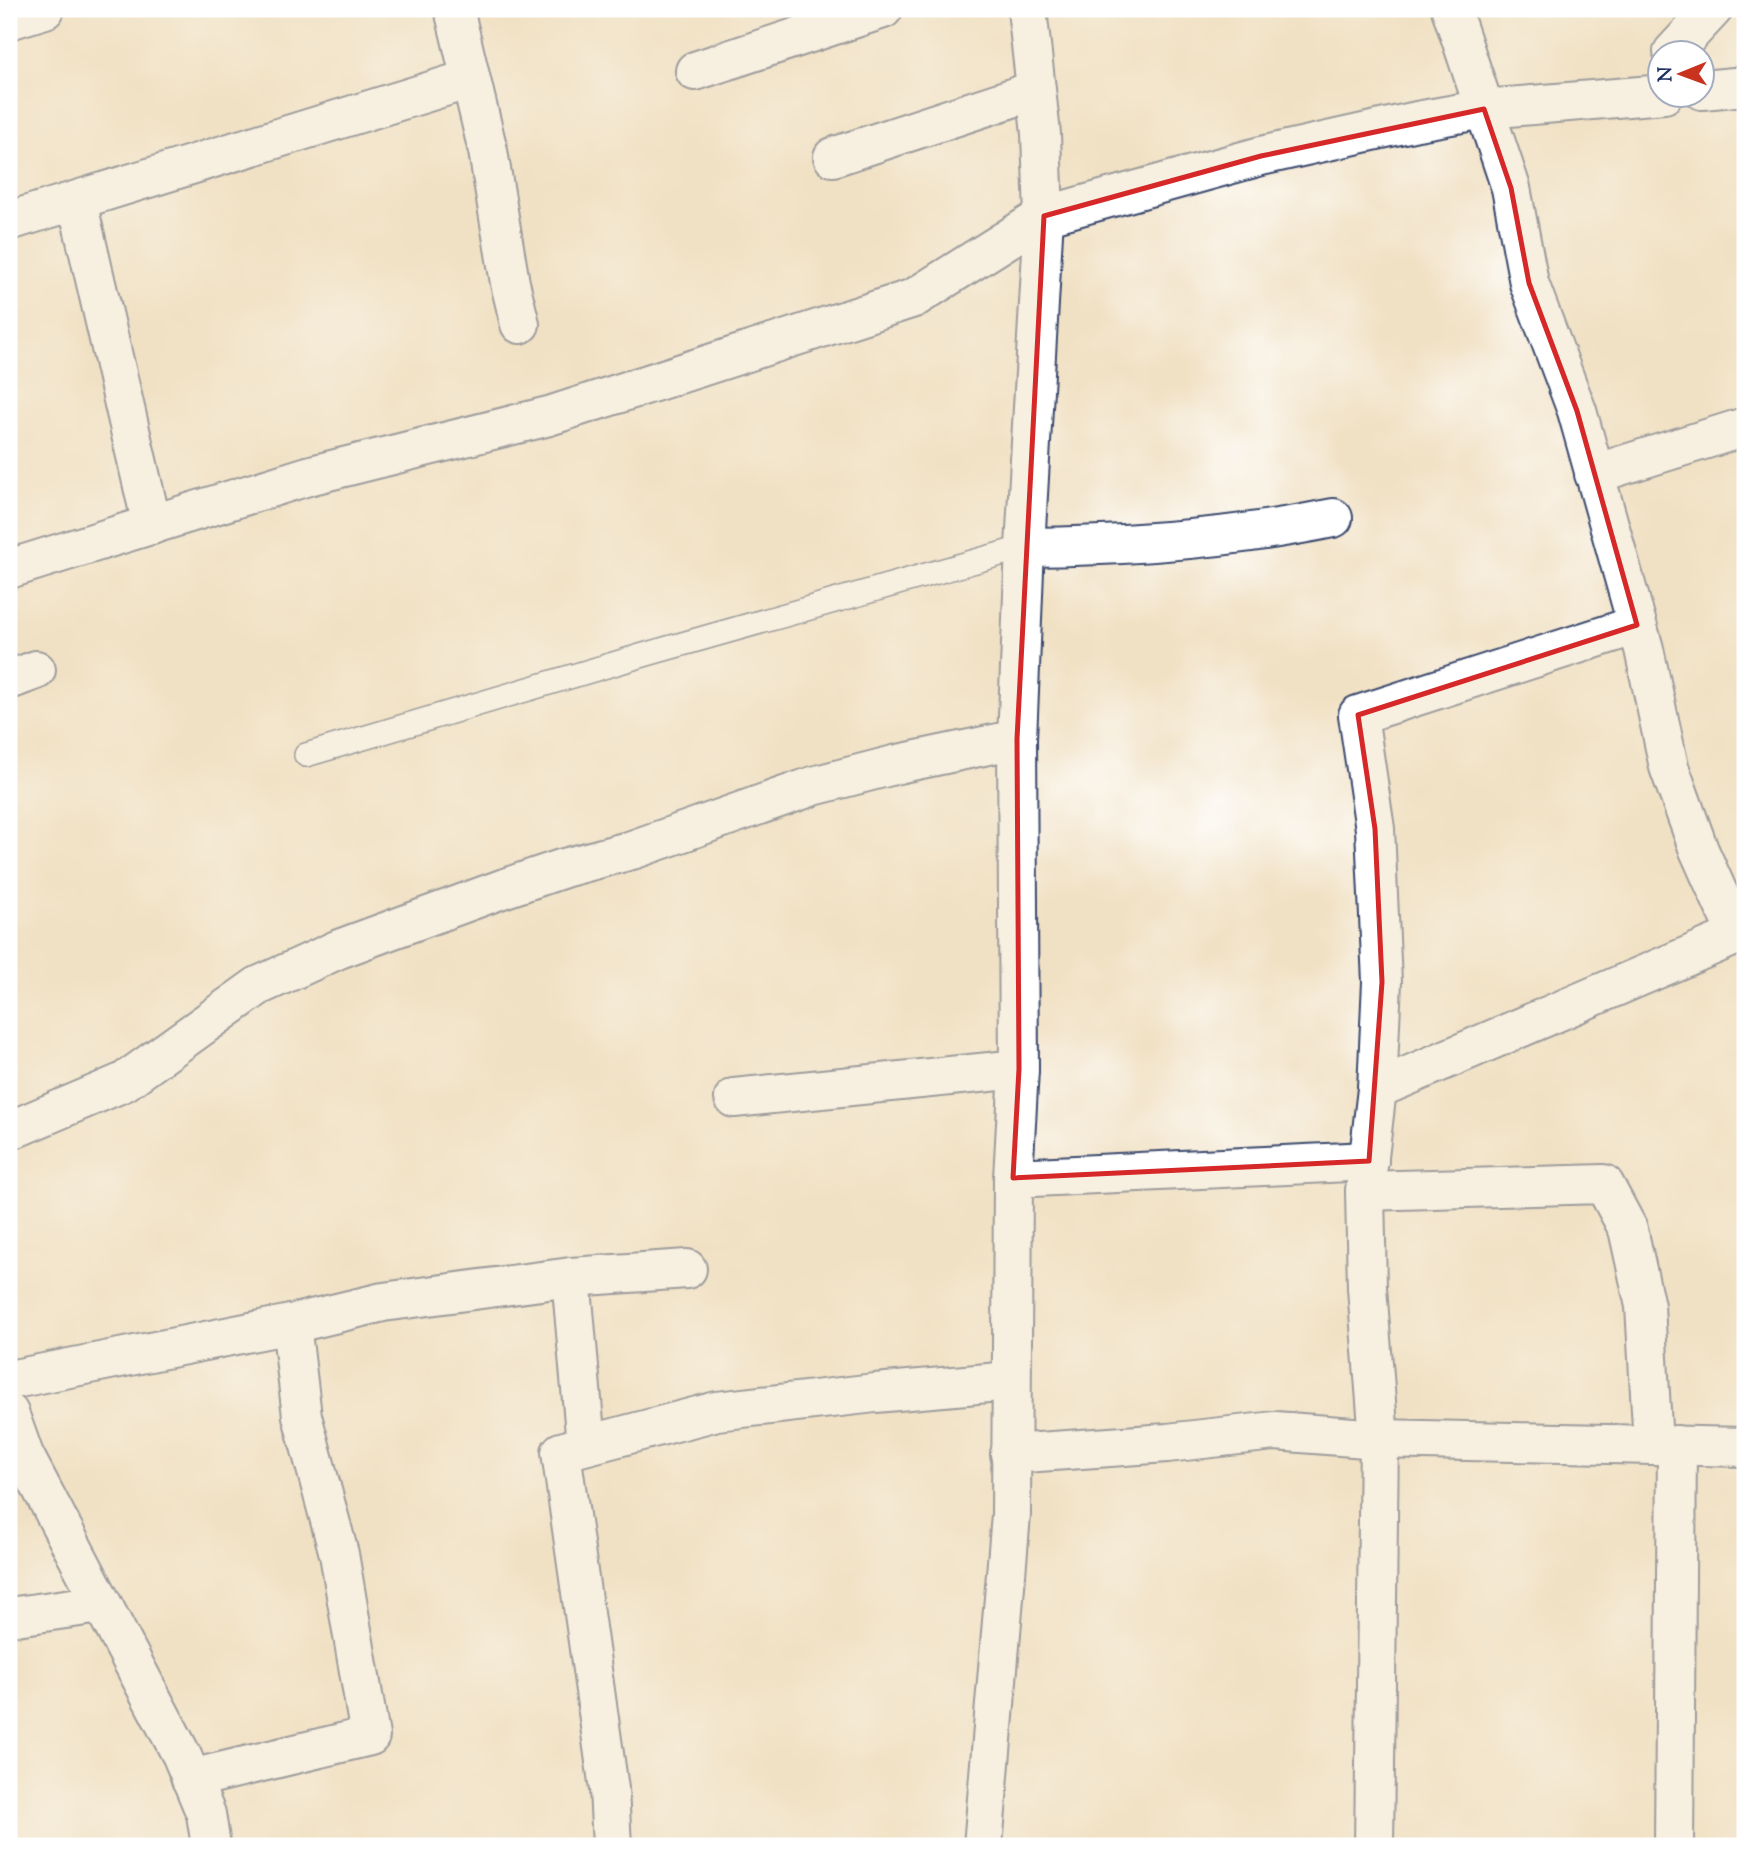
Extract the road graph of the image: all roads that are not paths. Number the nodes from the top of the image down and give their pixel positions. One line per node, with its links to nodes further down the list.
1 (45, 9): 7 (street)
2 (454, 9): 10 (street)
3 (883, 9): 9 (street)
4 (1027, 9): 13 (street)
5 (1451, 9): 15 (street)
6 (1713, 9): 8 (street)
7 (9, 20)
8 (1686, 38)
9 (695, 71)
10 (470, 79): 17 (street); 20 (street)
11 (1745, 86): 12 (street)
12 (1716, 89)
13 (1036, 90): 16 (street); 18 (street)
14 (1646, 96): 15 (street)
15 (1484, 109): 18 (street); 22 (street)
16 (833, 157)
17 (77, 201): 19 (street); 24 (street)
18 (1044, 216): 24 (street); 25 (street)
19 (9, 221)
20 (520, 324)
21 (1745, 427): 22 (street)
22 (1594, 474): 27 (street)
23 (1333, 518): 25 (street)
24 (152, 525): 26 (street)
25 (1025, 547): 28 (street); 29 (lane)
26 (9, 569)
27 (1637, 625): 30 (street); 32 (street)
28 (1017, 739): 31 (street); 34 (street)
29 (306, 755)
30 (1741, 921): 32 (street)
31 (1019, 1069): 33 (street); 36 (street)
32 (1377, 1089): 35 (street)
33 (734, 1098)
34 (9, 1131)
35 (1367, 1176): 36 (street); 43 (street); 45 (street)
36 (1013, 1178): 41 (street)
37 (687, 1269): 38 (street)
38 (571, 1277): 39 (street); 44 (street)
39 (291, 1324): 40 (street); 50 (street)
40 (9, 1380)
41 (1011, 1381): 44 (street); 47 (street)
42 (9, 1413): 48 (street)
43 (1379, 1439): 45 (street); 47 (street); 54 (street)
44 (586, 1445): 52 (street)
45 (1665, 1445): 46 (street); 55 (street)
46 (1745, 1447)
47 (1010, 1454): 53 (street)
48 (101, 1604): 49 (street); 50 (street)
49 (9, 1617)
50 (191, 1779): 51 (street)
51 (211, 1846)
52 (612, 1846)
53 (983, 1846)
54 (1374, 1846)
55 (1674, 1846)

